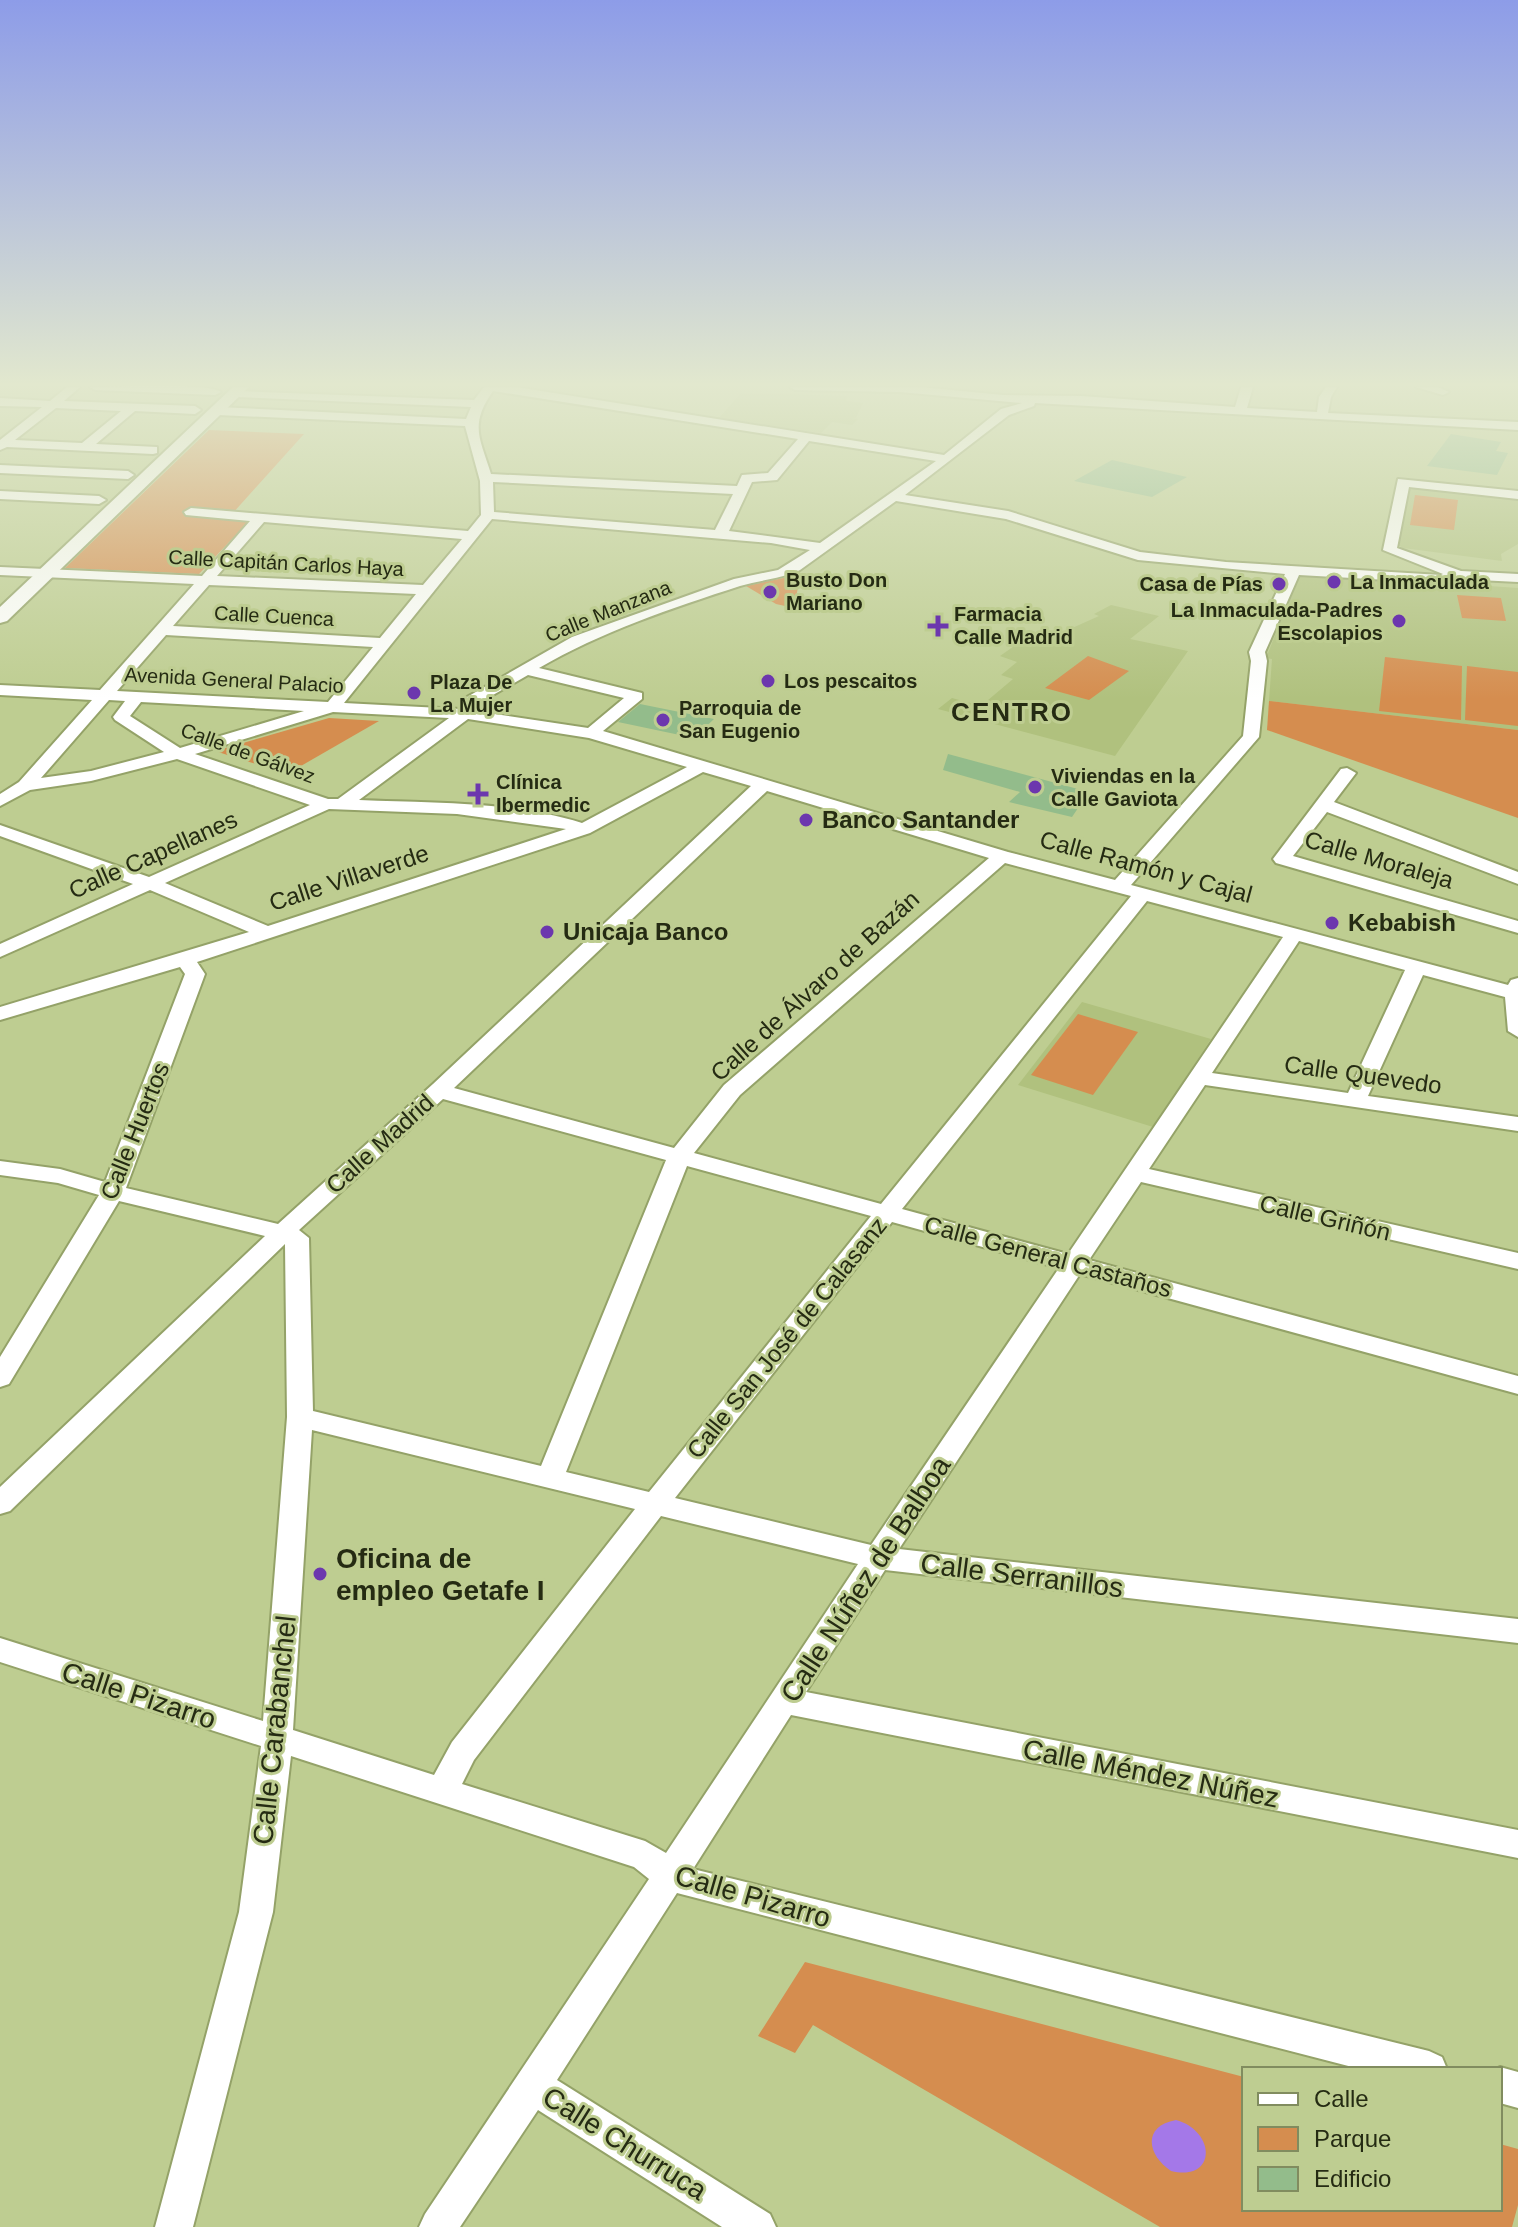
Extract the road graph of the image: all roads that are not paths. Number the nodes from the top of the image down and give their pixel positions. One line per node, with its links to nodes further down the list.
1 (133, 491): 19 (street)
2 (486, 491): 12 (street)
3 (739, 491): 15 (street)
4 (904, 491): 9 (street)
5 (1401, 491): 20 (street)
6 (1482, 491): 8 (street)
7 (0, 495): 10 (street)
8 (1518, 495)
9 (896, 497): 16 (street); 17 (street)
10 (99, 500)
11 (191, 512): 13 (street)
12 (488, 515): 14 (street); 15 (street)
13 (260, 518): 14 (street); 22 (street)
14 (468, 535): 23 (street)
15 (720, 535): 16 (street)
16 (819, 547): 27 (street, Calle Manzana)
17 (1294, 569): 20 (street); 47 (street, Calle San José de Calasanz)
18 (0, 571): 19 (street, Calle Capitán Carlos Haya)
19 (48, 571): 22 (street, Calle Capitán Carlos Haya); 24 (street)
20 (1459, 575): 21 (street)
21 (1517, 578)
22 (206, 579): 23 (street, Calle Capitán Carlos Haya); 25 (street)
23 (427, 590): 26 (street)
24 (0, 617)
25 (162, 630): 26 (street, Calle Cuenca); 29 (street)
26 (385, 643): 31 (street)
27 (522, 669): 32 (street, Calle Manzana); 33 (street)
28 (0, 690): 29 (street, Avenida General Palacio)
29 (105, 695): 30 (street, Avenida General Palacio); 37 (street)
30 (138, 696): 31 (street, Avenida General Palacio); 34 (street, Calle de Gálvez)
31 (332, 707): 32 (street, Avenida General Palacio); 34 (street)
32 (465, 714): 33 (street, Avenida General Palacio); 40 (street, Calle Capellanes)
33 (591, 733): 35 (street, Calle Ramón y Cajal)
34 (178, 754): 37 (street); 40 (street, Calle de Gálvez)
35 (703, 765): 38 (street, Calle Ramón y Cajal); 42 (street, Calle Villaverde)
36 (1347, 773): 41 (street, Calle Moraleja)
37 (25, 786): 39 (street)
38 (762, 786): 44 (street, Calle Ramón y Cajal); 58 (street, Calle Madrid)
39 (0, 801)
40 (335, 804): 42 (street, Calle de Gálvez); 46 (street, Calle Capellanes)
41 (1322, 804): 45 (street); 48 (street, Calle Moraleja)
42 (584, 829): 49 (street, Calle Villaverde)
43 (0, 830): 46 (street)
44 (1002, 856): 47 (street, Calle Ramón y Cajal); 61 (street, Calle de Álvaro de Bazán)
45 (1518, 878)
46 (148, 883): 49 (street); 51 (street, Calle Capellanes)
47 (1131, 890): 50 (street, Calle Ramón y Cajal); 65 (street, Calle San José de Calasanz)
48 (1518, 927)
49 (266, 932): 52 (street, Calle Villaverde)
50 (1295, 933): 53 (street, Calle Ramón y Cajal); 57 (street, Calle Núñez de Balboa)
51 (0, 951)
52 (185, 959): 55 (street, Calle Villaverde); 64 (street, Calle Huertos)
53 (1417, 966): 54 (street, Calle Ramón y Cajal); 59 (street)
54 (1517, 991): 56 (street)
55 (0, 1014)
56 (1518, 1031)
57 (1200, 1078): 59 (street, Calle Quevedo); 63 (street, Calle Núñez de Balboa)
58 (439, 1091): 61 (street, Calle General Castaños); 66 (street, Calle Madrid)
59 (1355, 1101): 60 (street, Calle Quevedo)
60 (1518, 1124)
61 (679, 1157): 65 (street, Calle General Castaños); 72 (street, Calle de Álvaro de Bazán)
62 (0, 1168): 64 (street)
63 (1133, 1173): 67 (street, Calle Griñón); 68 (street, Calle Núñez de Balboa)
64 (113, 1192): 66 (street); 69 (street, Calle Huertos)
65 (888, 1213): 68 (street, Calle General Castaños); 74 (street, Calle San José de Calasanz)
66 (282, 1234): 71 (street, Calle Carabanchel); 73 (street, Calle Madrid)
67 (1518, 1261)
68 (1072, 1265): 70 (street, Calle General Castaños); 75 (street, Calle Núñez de Balboa)
69 (0, 1378)
70 (1518, 1385)
71 (300, 1417): 72 (street, Calle Serranillos); 79 (street, Calle Carabanchel)
72 (550, 1478): 74 (street, Calle Serranillos)
73 (0, 1504)
74 (654, 1505): 75 (street, Calle Serranillos); 80 (street, Calle San José de Calasanz)
75 (878, 1558): 76 (street, Calle Serranillos); 78 (street, Calle Núñez de Balboa)
76 (1518, 1631)
77 (0, 1650): 79 (street, Calle Pizarro)
78 (784, 1701): 81 (street, Calle Méndez Núñez); 82 (street, Calle Núñez de Balboa)
79 (277, 1741): 80 (street, Calle Pizarro); 85 (street, Calle Carabanchel)
80 (442, 1791): 82 (street, Calle Pizarro)
81 (1518, 1844)
82 (669, 1876): 83 (street, Calle Pizarro); 84 (street, Calle Núñez de Balboa)
83 (1421, 2067)
84 (533, 2086): 86 (street, Calle Núñez de Balboa); 87 (street, Calle Churruca)
85 (174, 2227)
86 (438, 2227)
87 (757, 2227)

